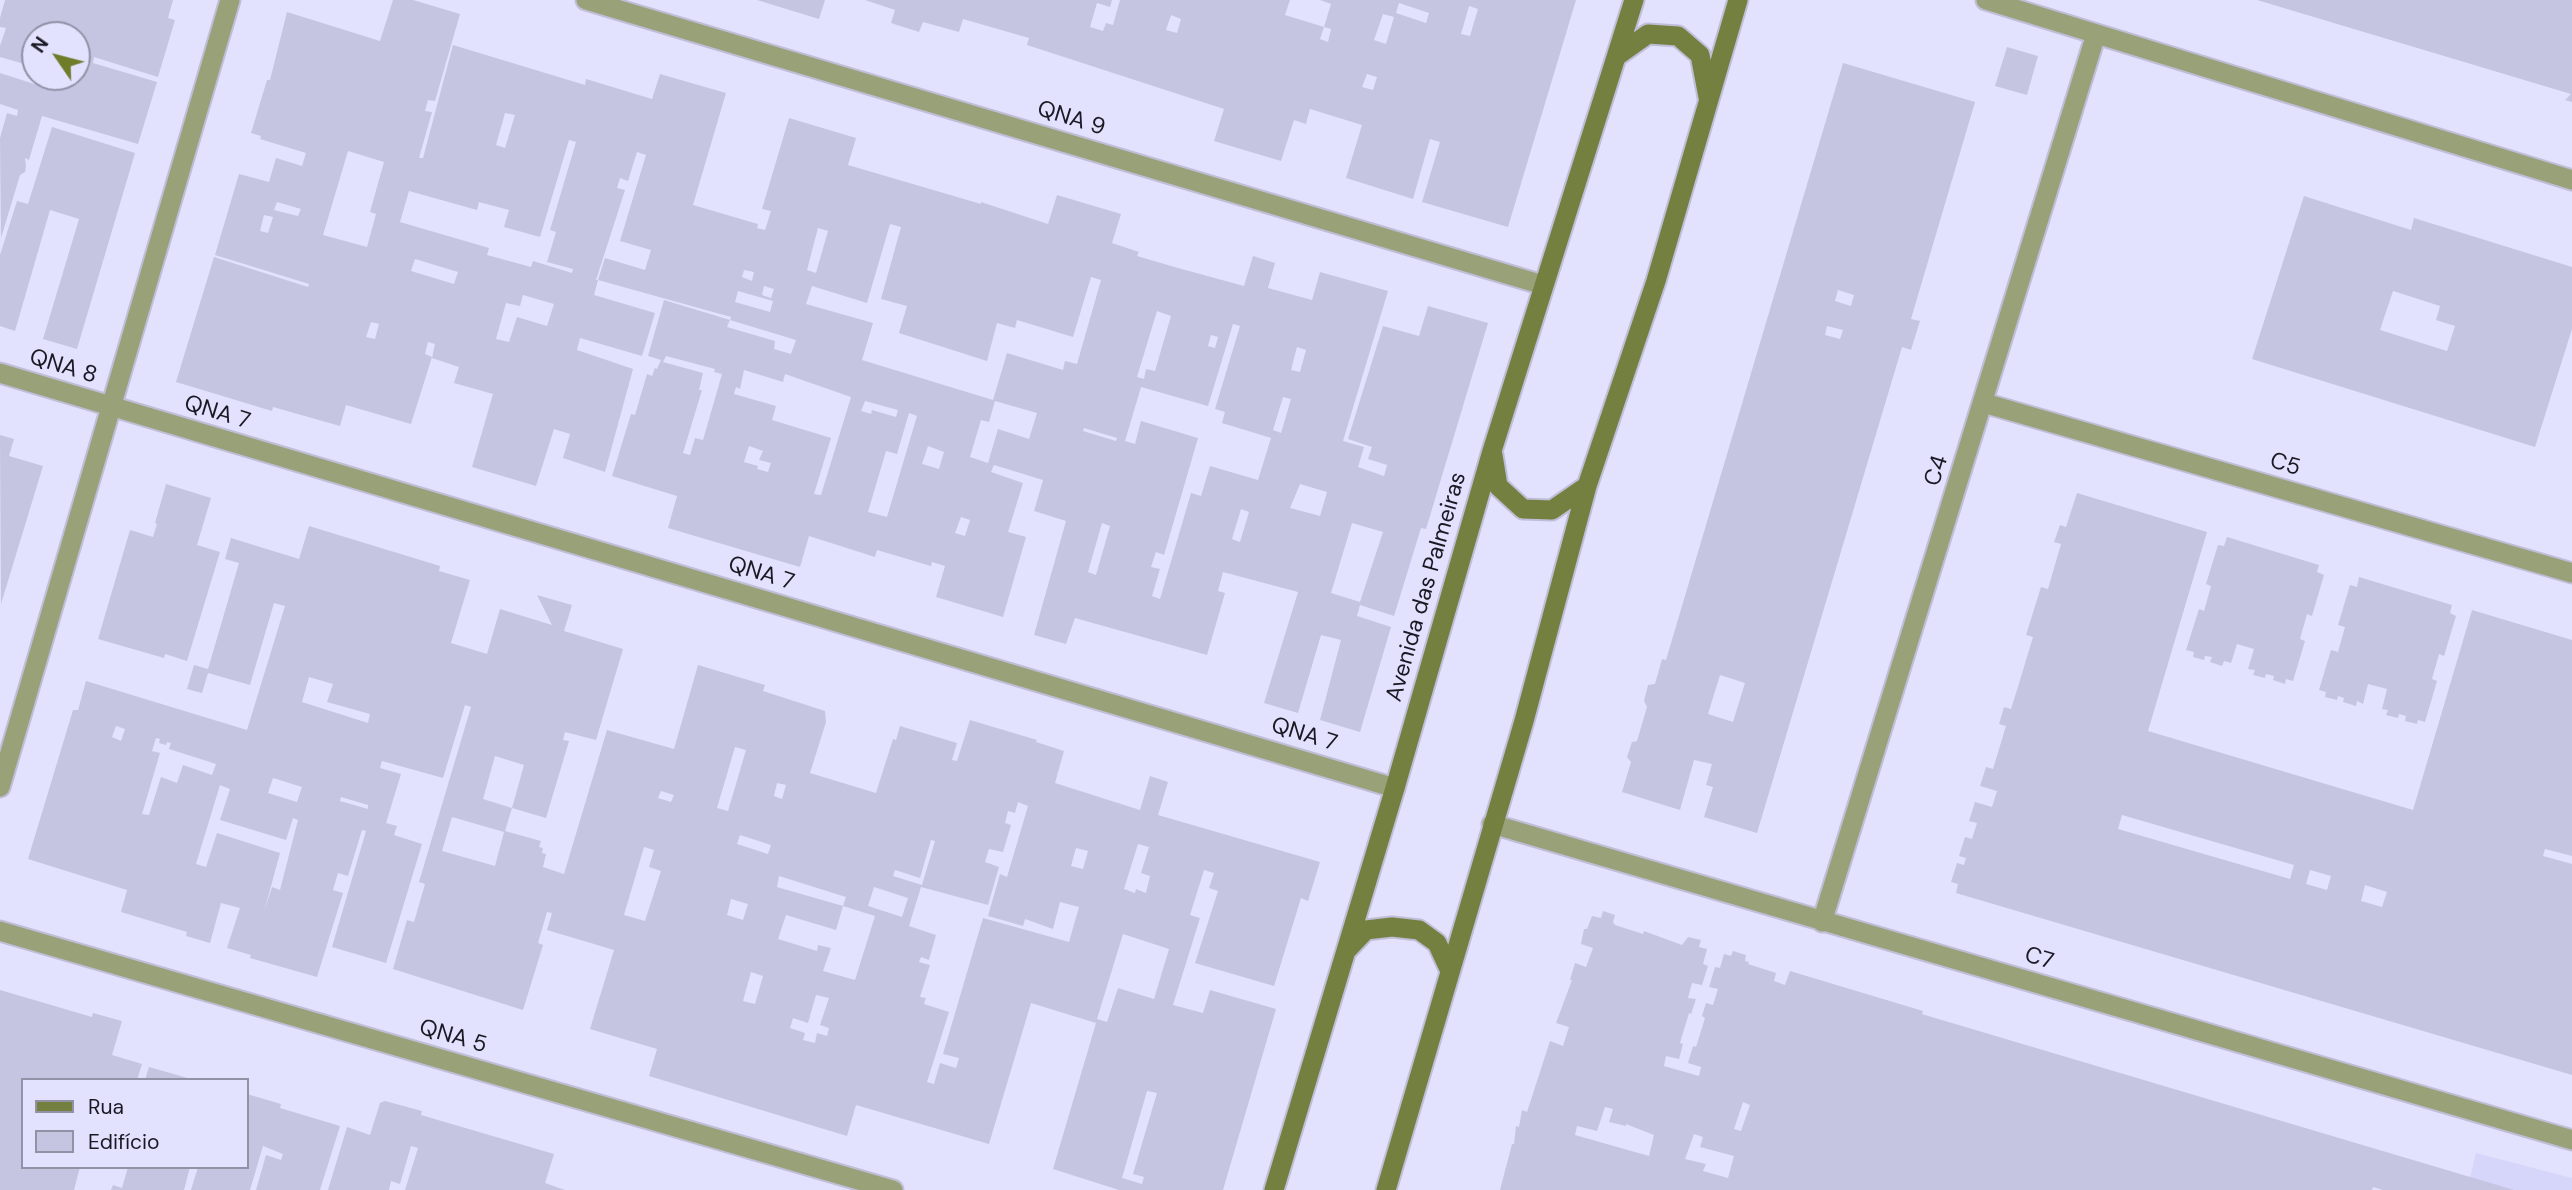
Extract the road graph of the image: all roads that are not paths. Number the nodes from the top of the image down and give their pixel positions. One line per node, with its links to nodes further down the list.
1 (230, 0): 13 (street)
2 (586, 0): 10 (street, QNA 9)
3 (1634, 0): 7 (main road, Avenida das Palmeiras)
4 (1738, 0): 8 (main road)
5 (1986, 0): 6 (street)
6 (2096, 34): 9 (street); 12 (street, C4)
7 (1617, 56): 8 (main road); 10 (main road, Avenida das Palmeiras)
8 (1709, 98): 15 (main road)
9 (2572, 180)
10 (1543, 285): 14 (main road, Avenida das Palmeiras)
11 (0, 373): 13 (street, QNA 8)
12 (1984, 403): 16 (street, C5); 20 (street, C4)
13 (113, 407): 17 (street); 18 (street, QNA 7)
14 (1492, 451): 15 (main road); 18 (main road, Avenida das Palmeiras)
15 (1587, 486): 19 (main road)
16 (2572, 573)
17 (0, 787)
18 (1395, 788): 22 (main road, Avenida das Palmeiras)
19 (1492, 824): 20 (street, C7); 23 (main road)
20 (1822, 922): 24 (street, C7)
21 (0, 932): 25 (street, QNA 5)
22 (1345, 953): 23 (main road); 26 (main road, Avenida das Palmeiras)
23 (1450, 971): 27 (main road)
24 (2572, 1140)
25 (893, 1190)
26 (1274, 1190)
27 (1386, 1190)

